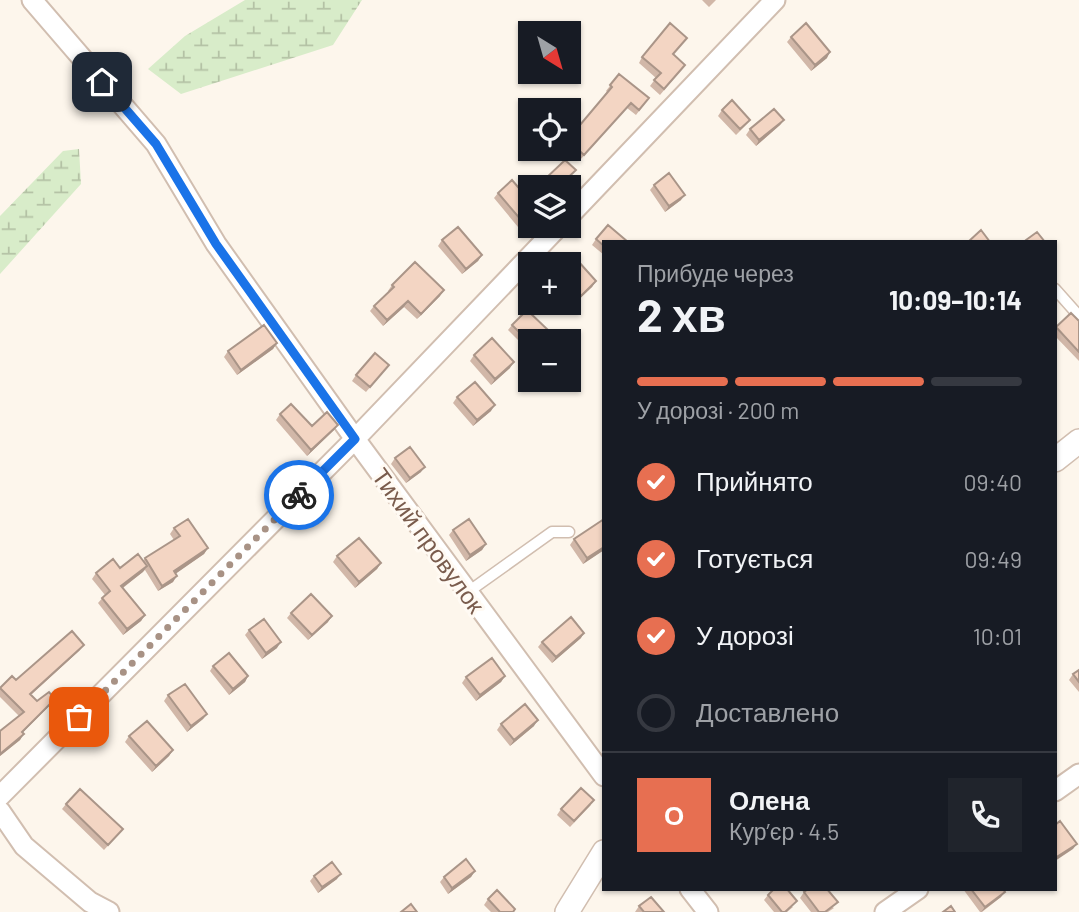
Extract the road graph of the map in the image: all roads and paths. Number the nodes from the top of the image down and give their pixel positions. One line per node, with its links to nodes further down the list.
1 (32, 0): 7 (street, Тихий провулок)
2 (775, 0): 3 (street)
3 (581, 203)
4 (548, 238): 7 (street)
5 (1057, 291): 6 (lane)
6 (1079, 316)
7 (355, 439): 11 (street, Тихий провулок); 15 (street)
8 (1079, 441): 9 (street)
9 (1057, 458)
10 (569, 532): 11 (lane)
11 (468, 592): 12 (street, Тихий провулок)
12 (602, 773)
13 (1079, 774): 14 (street)
14 (1057, 790)
15 (0, 796)
16 (0, 811): 20 (street)
17 (602, 855): 21 (street)
18 (692, 891): 22 (street)
19 (915, 891): 23 (street)
20 (110, 912)
21 (567, 912)
22 (708, 912)
23 (886, 912)

